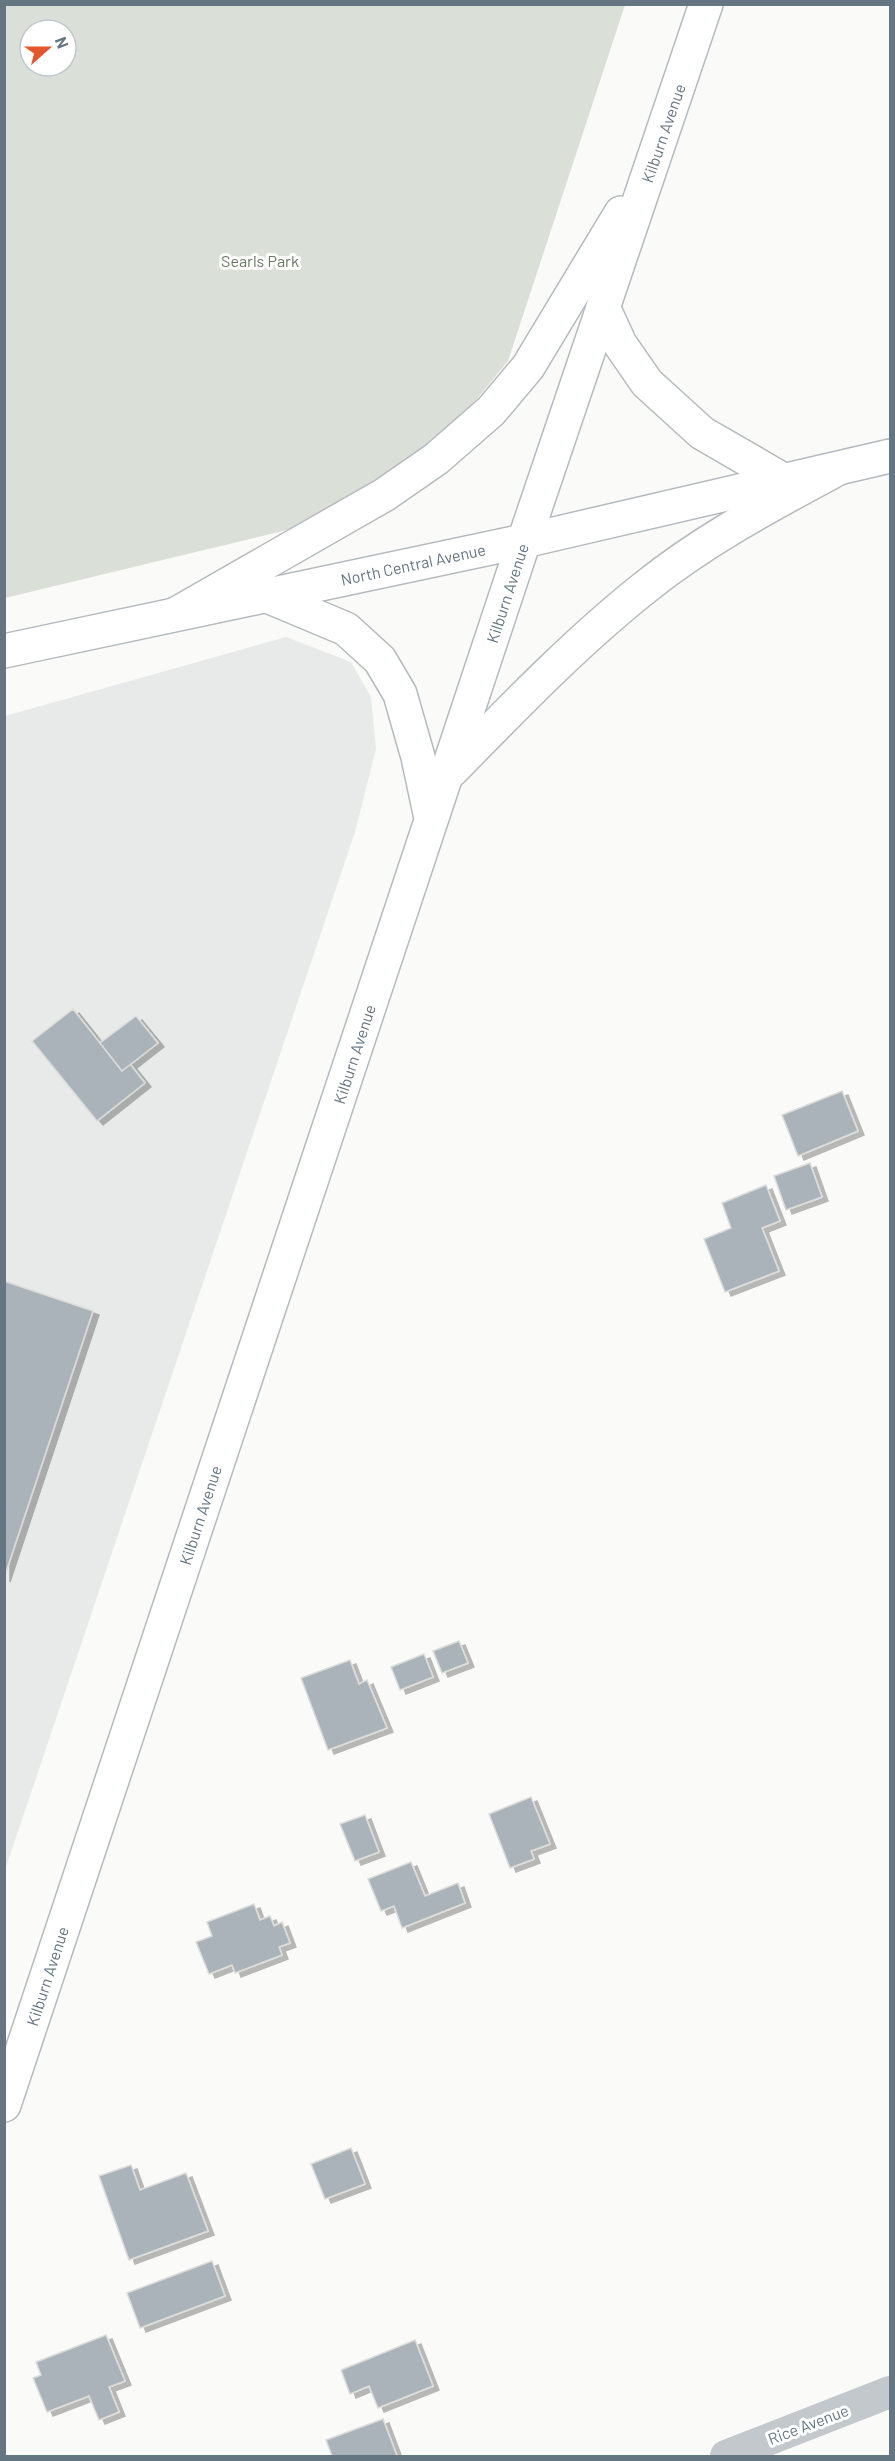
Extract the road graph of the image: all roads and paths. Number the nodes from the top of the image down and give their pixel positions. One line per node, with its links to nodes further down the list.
1 (706, 4): 2 (main road, Kilburn Avenue)
2 (653, 160): 3 (main road, Kilburn Avenue); 9 (main road)
3 (603, 307): 6 (main road); 7 (main road, Kilburn Avenue)
4 (891, 456): 5 (main road, North Central Avenue)
5 (837, 469): 6 (main road, North Central Avenue); 11 (main road)
6 (785, 481): 7 (main road, North Central Avenue)
7 (524, 541): 8 (main road, North Central Avenue); 11 (main road, Kilburn Avenue)
8 (265, 596): 9 (main road, North Central Avenue); 12 (main road)
9 (177, 614): 10 (main road, North Central Avenue)
10 (4, 651)
11 (445, 777): 12 (main road, Kilburn Avenue)
12 (432, 819): 13 (main road, Kilburn Avenue)
13 (4, 2105)
14 (891, 2392): 15 (street, Rice Avenue)
15 (726, 2457)

